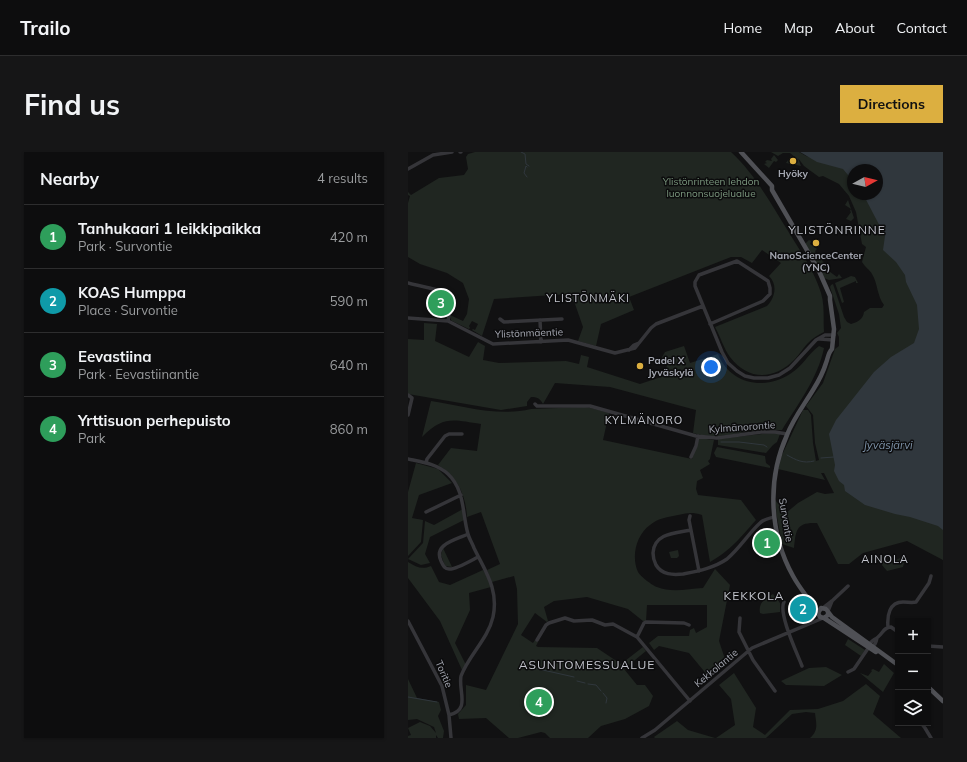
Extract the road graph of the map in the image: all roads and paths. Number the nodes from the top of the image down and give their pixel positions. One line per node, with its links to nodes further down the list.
1 (452, 152): 3 (street)
2 (741, 152): 12 (main road, Survontie)
3 (408, 169)
4 (408, 283): 10 (street)
5 (703, 306): 11 (street); 11 (street); 13 (street, Ylistönmäentie)
6 (408, 318): 10 (street, Ylistönmäentie)
7 (562, 319): 9 (street)
8 (500, 320): 9 (street)
9 (540, 320): 13 (street)
10 (448, 321): 13 (street, Ylistönmäentie)
11 (710, 324): 12 (street)
12 (832, 338): 18 (main road, Survontie)
13 (541, 342)
14 (408, 396): 16 (street)
15 (535, 404): 19 (street, Kylmänorontie)
16 (408, 415)
17 (462, 434): 22 (street)
18 (787, 434): 19 (street, Kylmänorontie); 26 (main road, Survontie)
19 (698, 436): 20 (street)
20 (691, 456)
21 (408, 459): 22 (street)
22 (426, 463): 23 (street)
23 (461, 495): 24 (street); 28 (street)
24 (426, 512)
25 (690, 516): 27 (street)
26 (774, 517): 30 (street); 33 (main road, Survontie)
27 (691, 530): 30 (street); 30 (street)
28 (468, 534): 29 (street); 29 (street)
29 (478, 557): 60 (street)
30 (699, 571)
31 (931, 576): 44 (street)
32 (848, 586): 34 (street)
33 (810, 601): 36 (main road, Survontie); 38 (main road, Survontie)
34 (832, 601): 36 (street); 37 (street)
35 (784, 602): 46 (street)
36 (823, 608): 37 (main road); 38 (main road)
37 (828, 612): 40 (main road); 49 (main road)
38 (818, 614): 40 (main road); 42 (street, Kekkolantie)
39 (740, 618): 52 (street)
40 (824, 618): 42 (street, Kekkolantie); 49 (main road)
41 (408, 621): 60 (street, Toritie)
42 (809, 624): 46 (street, Kekkolantie)
43 (689, 625): 47 (street)
44 (888, 627): 45 (street); 49 (street)
45 (895, 630)
46 (789, 632): 52 (street, Kekkolantie); 54 (street)
47 (637, 637): 48 (street); 58 (street)
48 (537, 640)
49 (871, 646): 53 (main road); 55 (street)
50 (931, 646): 51 (street)
51 (943, 647)
52 (748, 651): 57 (street); 58 (street, Kekkolantie)
53 (895, 663)
54 (802, 666)
55 (848, 672)
56 (931, 690): 59 (main road)
57 (775, 691)
58 (690, 700): 63 (street, Kekkolantie)
59 (943, 701)
60 (449, 715): 62 (street, Toritie)
61 (923, 726): 64 (street)
62 (450, 738)
63 (642, 738)
64 (931, 738)

